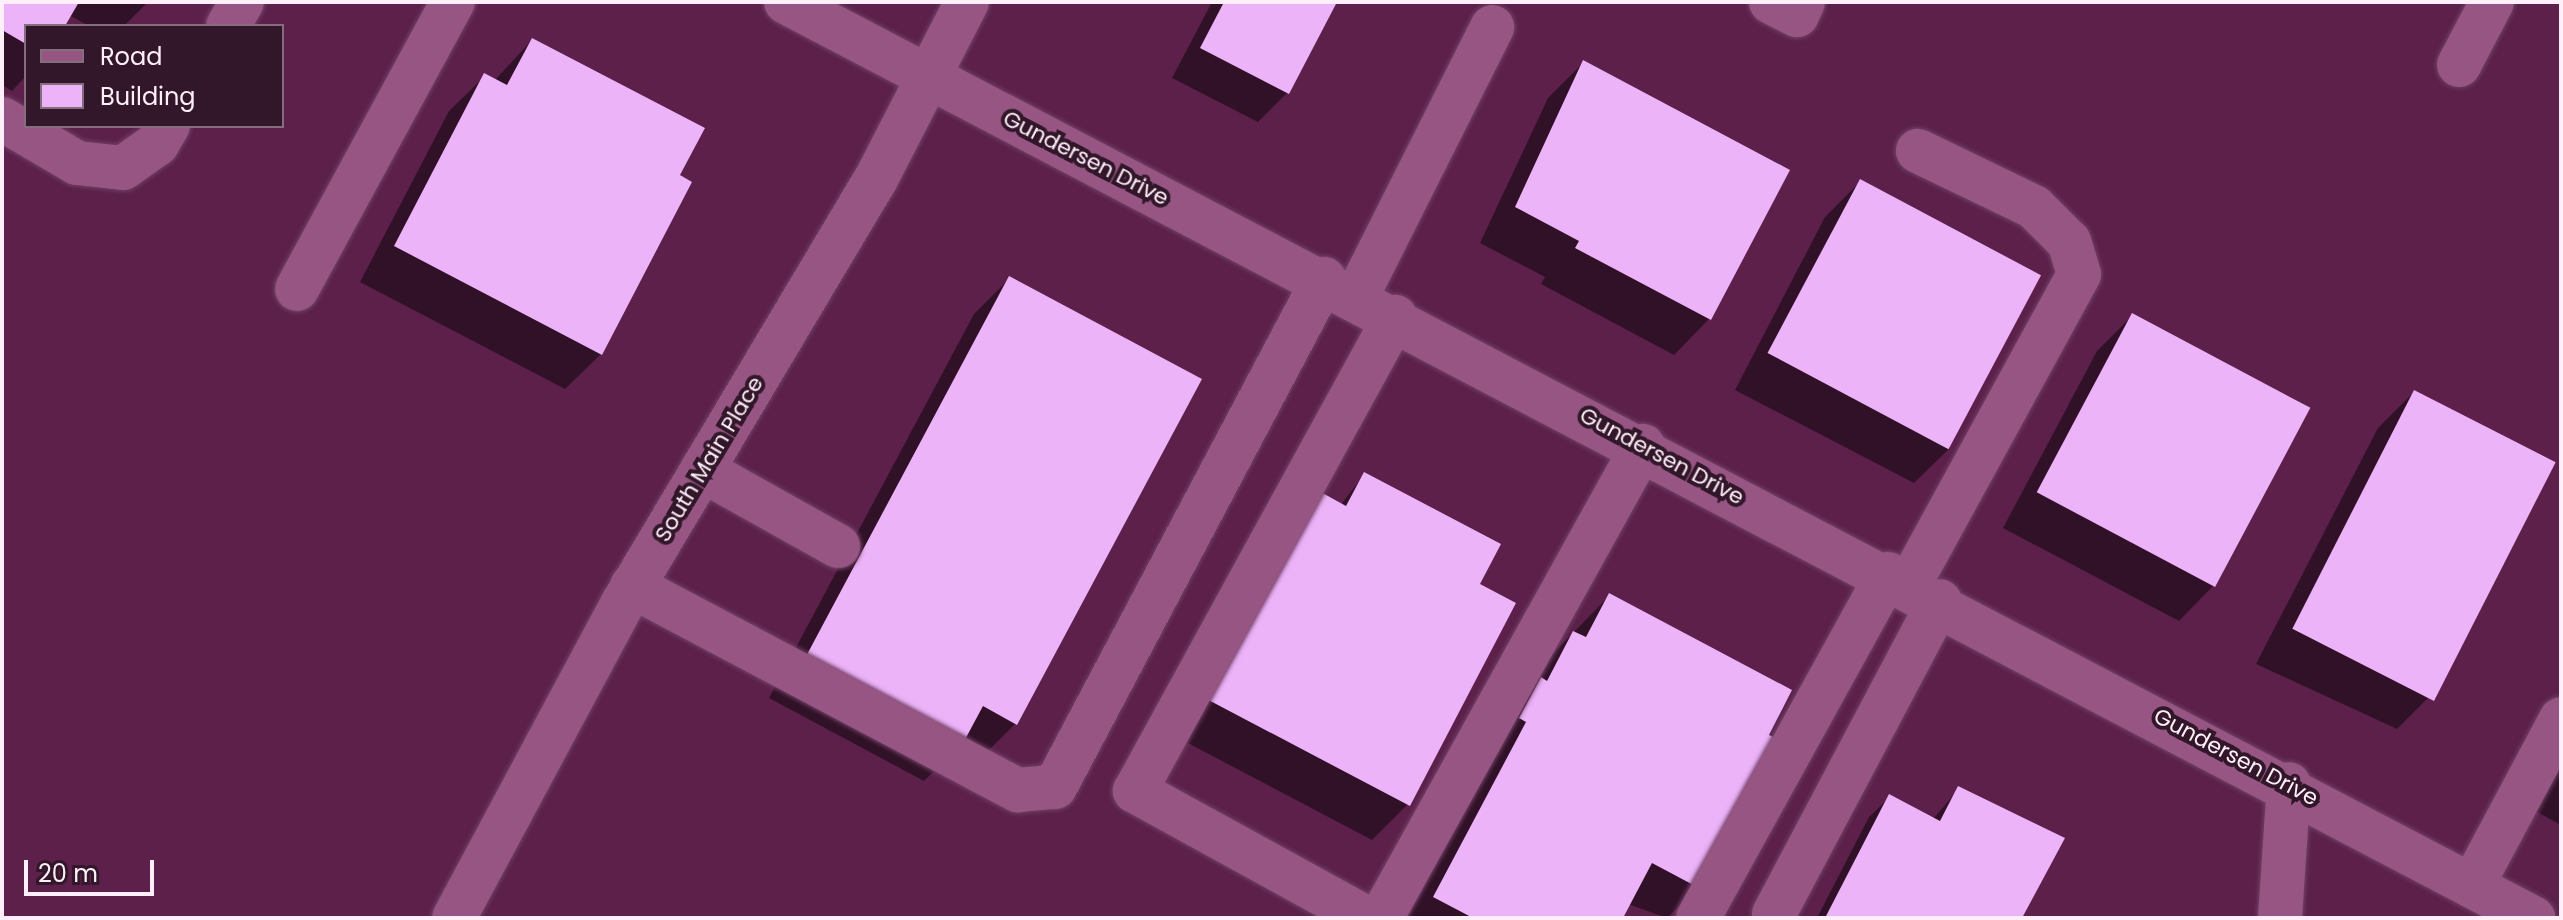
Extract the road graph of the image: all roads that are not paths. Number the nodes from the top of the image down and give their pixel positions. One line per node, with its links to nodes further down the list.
1 (242, 2): 8 (street)
2 (453, 2): 16 (street)
3 (786, 2): 11 (street, Gundersen Drive)
4 (967, 2): 11 (street, South Main Place)
5 (1771, 2): 6 (street)
6 (1803, 2)
7 (2492, 2): 10 (street)
8 (229, 24)
9 (1492, 27): 15 (street)
10 (2459, 65)
11 (925, 77): 15 (street, Gundersen Drive); 19 (street, South Main Place)
12 (2, 119): 13 (street)
13 (167, 128)
14 (1918, 151): 22 (street)
15 (1340, 288): 17 (street, Gundersen Drive); 21 (street)
16 (297, 289)
17 (1395, 317): 18 (street, Gundersen Drive); 28 (street)
18 (1643, 446): 22 (street, Gundersen Drive); 29 (street)
19 (702, 470): 20 (street); 21 (street, South Main Place)
20 (838, 546)
21 (632, 586): 27 (street, South Main Place)
22 (1912, 587): 24 (street, Gundersen Drive); 26 (street); 30 (street)
23 (2561, 719): 25 (street)
24 (2289, 784): 25 (street, Gundersen Drive); 31 (street)
25 (2472, 886): 32 (street, Gundersen Drive)
26 (1774, 914)
27 (454, 918)
28 (1366, 918)
29 (1381, 918)
30 (1698, 918)
31 (2280, 918)
32 (2533, 918)

